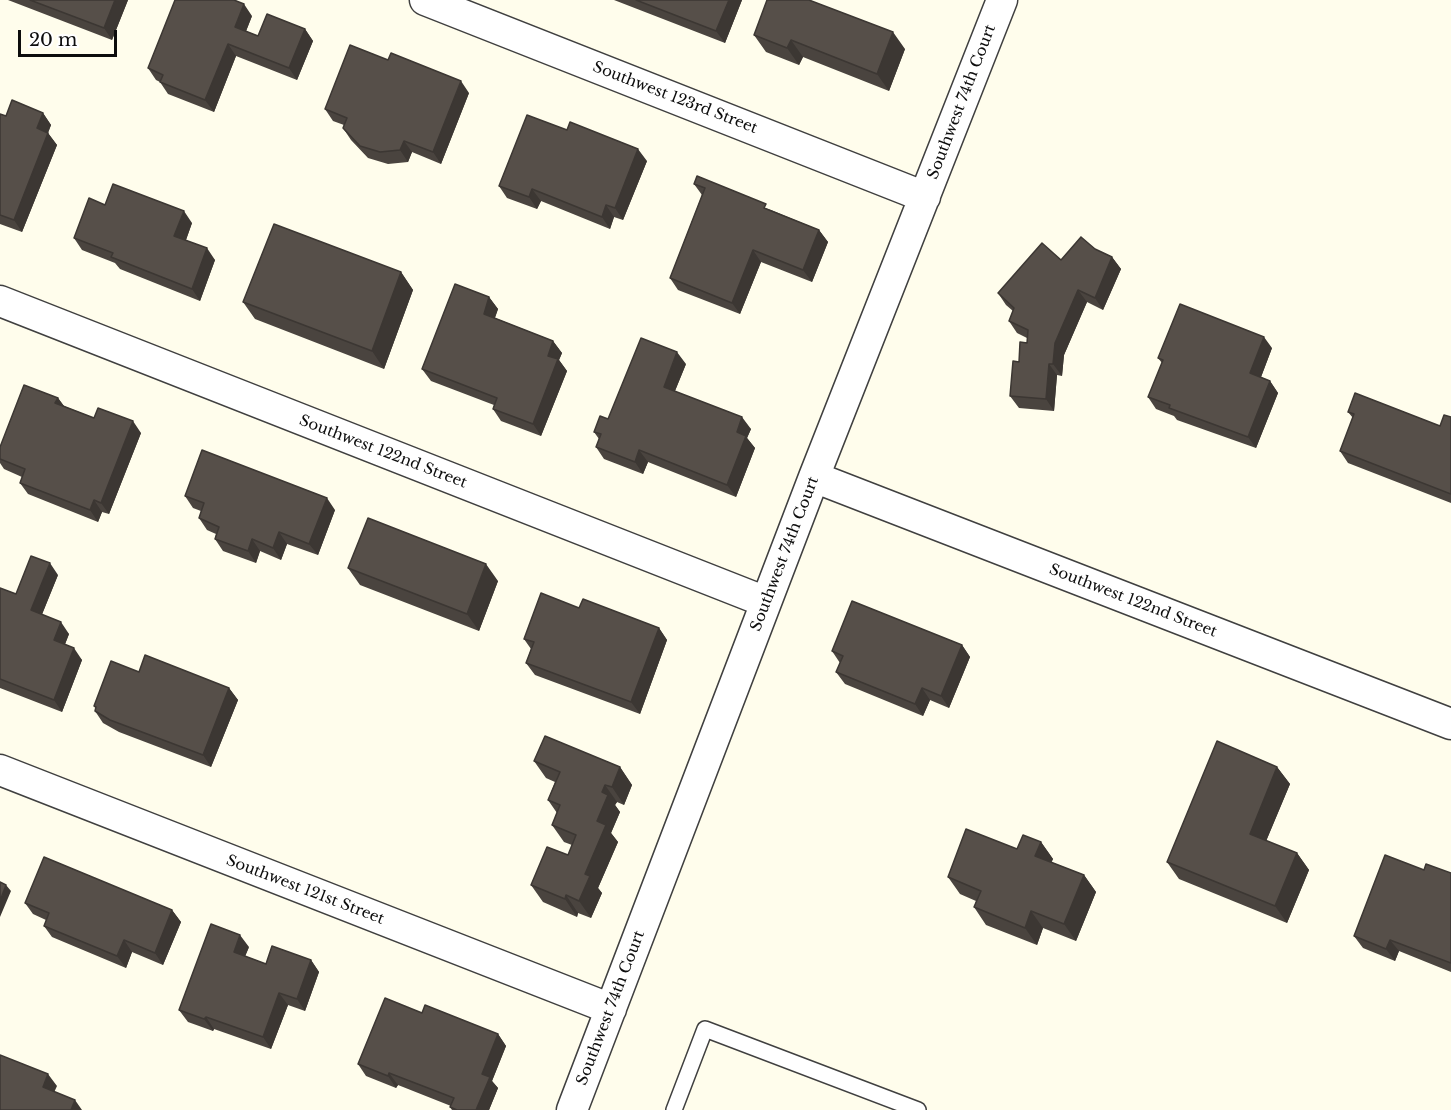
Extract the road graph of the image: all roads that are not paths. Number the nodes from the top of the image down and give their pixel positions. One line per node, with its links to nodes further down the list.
1 (425, 0): 3 (street, Southwest 123rd Street)
2 (1002, 0): 3 (street, Southwest 74th Court)
3 (925, 197): 5 (street, Southwest 74th Court)
4 (0, 301): 6 (street, Southwest 122nd Street)
5 (814, 477): 6 (street, Southwest 74th Court); 7 (street, Southwest 122nd Street)
6 (766, 602): 9 (street, Southwest 74th Court)
7 (1451, 724)
8 (0, 770): 9 (street, Southwest 121st Street)
9 (611, 1009): 10 (street, Southwest 74th Court)
10 (572, 1110)
11 (674, 1110): 12 (lane)
12 (918, 1110)

